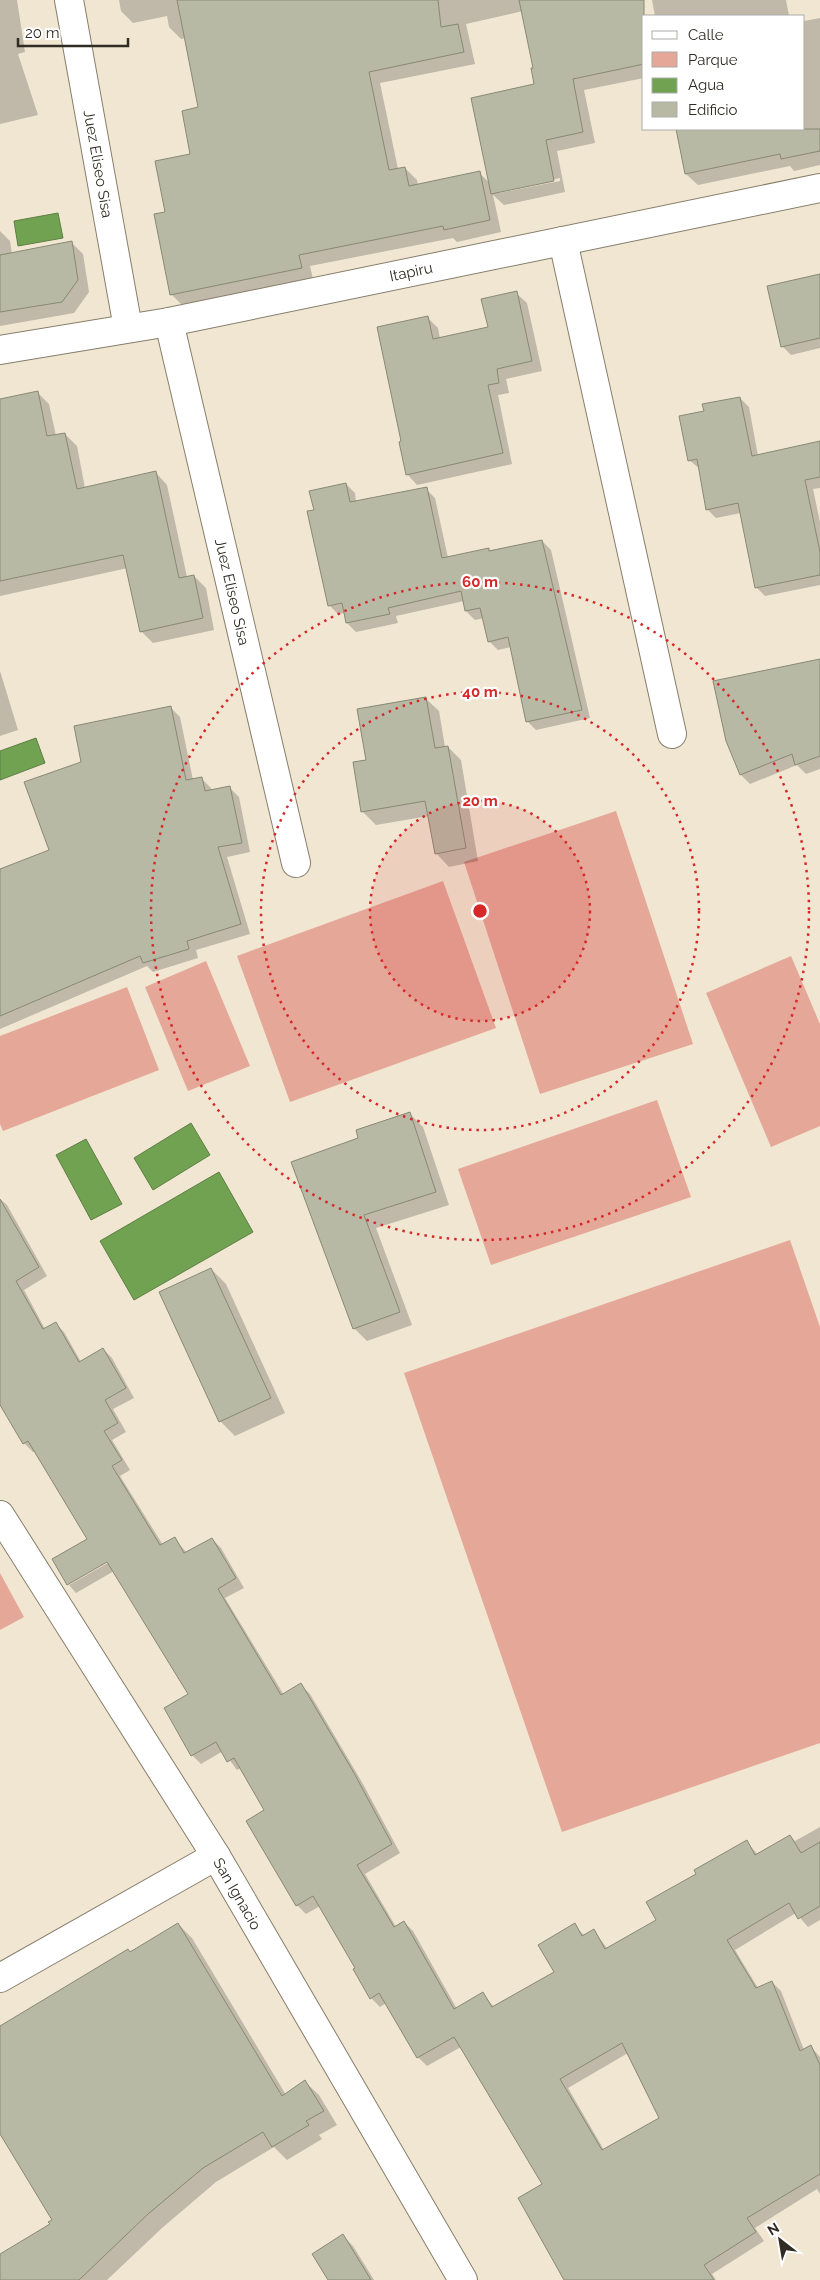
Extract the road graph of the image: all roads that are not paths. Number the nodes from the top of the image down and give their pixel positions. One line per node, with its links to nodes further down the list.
1 (69, 0): 5 (street, Juez Eliseo Sisa)
2 (820, 188): 3 (street, Itapiru)
3 (563, 241): 4 (street, Itapiru); 7 (street)
4 (169, 322): 5 (street, Itapiru); 8 (street, Juez Eliseo Sisa)
5 (128, 328): 6 (street, Itapiru)
6 (0, 350)
7 (672, 734)
8 (296, 862)
9 (0, 1515): 10 (street, San Ignacio)
10 (216, 1856): 11 (street); 12 (street, San Ignacio)
11 (0, 1978)
12 (463, 2280)

